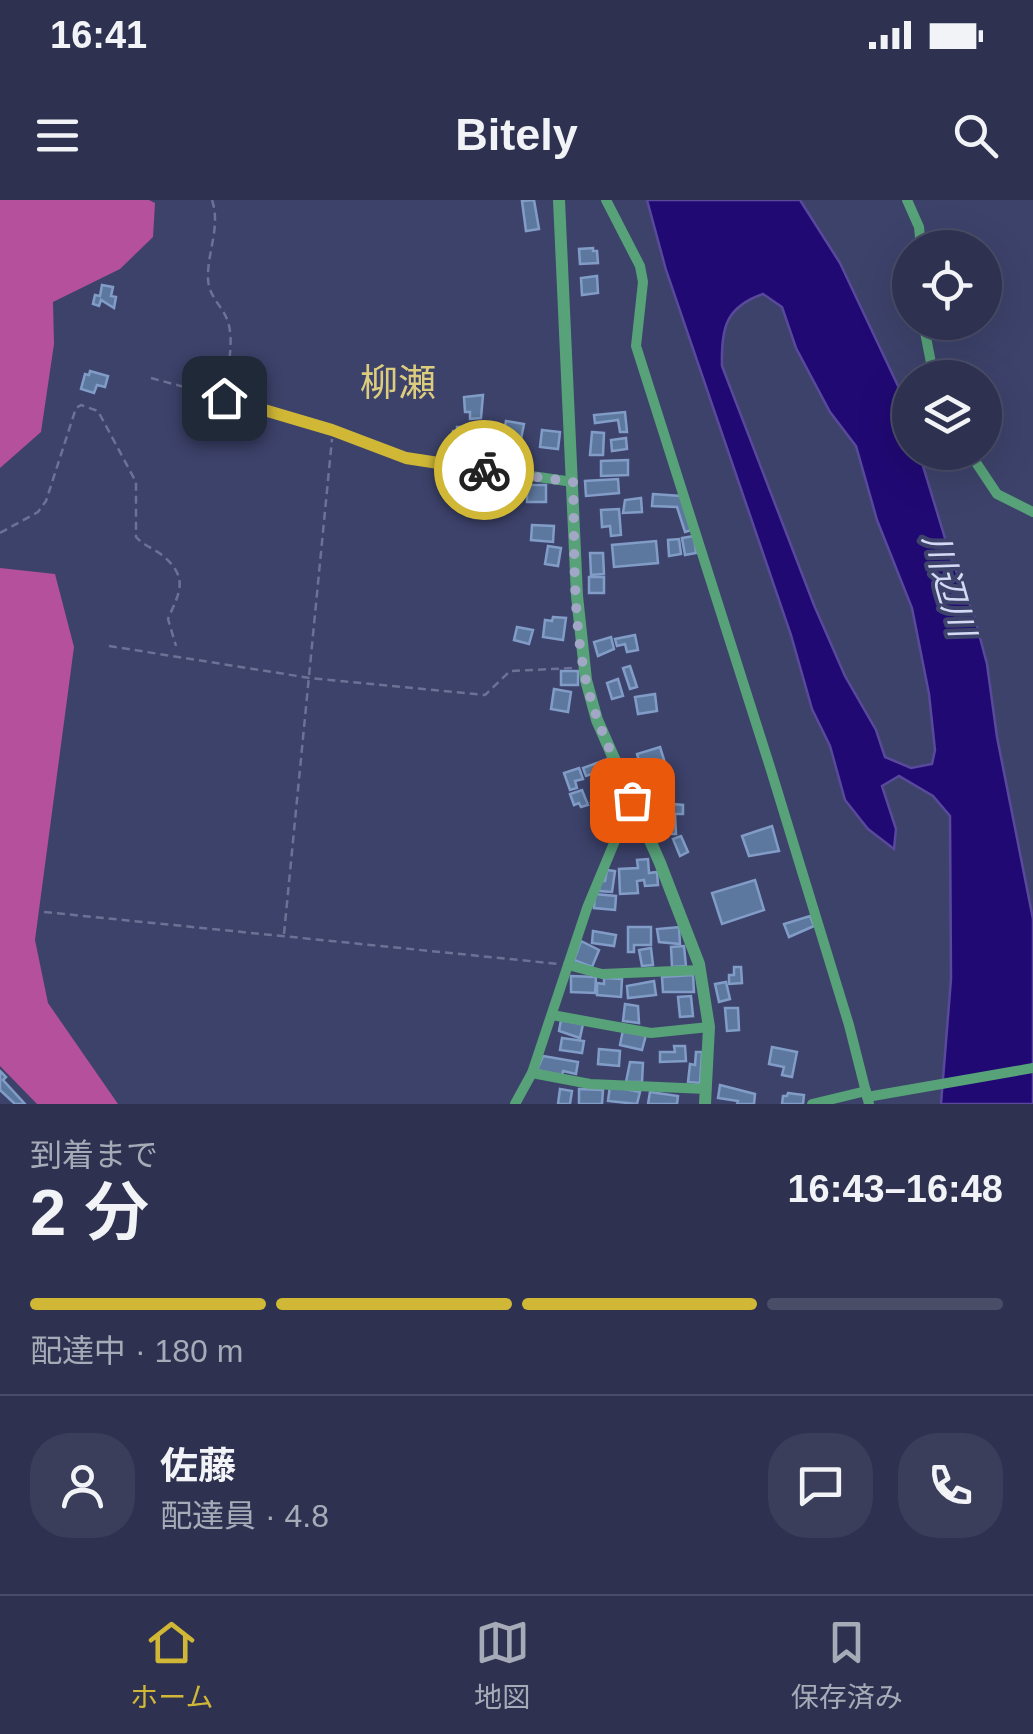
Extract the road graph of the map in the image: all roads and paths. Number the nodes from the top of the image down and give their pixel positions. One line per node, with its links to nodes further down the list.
1 (212, 200): 7 (path)
2 (559, 200): 10 (street)
3 (606, 200): 27 (street)
4 (907, 200): 5 (street)
5 (919, 230)
6 (151, 378): 7 (path)
7 (224, 398): 8 (street)
8 (332, 430): 10 (street); 16 (path)
9 (981, 470): 11 (street)
10 (573, 482): 15 (street)
11 (1033, 512)
12 (0, 533): 14 (path)
13 (109, 646): 16 (path)
14 (176, 646)
15 (584, 668): 16 (path); 17 (street)
16 (310, 678): 19 (path)
17 (632, 800): 20 (street); 21 (street)
18 (44, 912): 19 (path)
19 (284, 936): 20 (path)
20 (568, 965): 21 (street); 22 (street)
21 (700, 970): 23 (street)
22 (552, 1015): 23 (street); 25 (street)
23 (709, 1026): 26 (street)
24 (1033, 1068): 27 (street)
25 (532, 1074): 26 (street); 28 (street)
26 (706, 1089): 29 (street)
27 (867, 1098): 30 (street)
28 (515, 1104)
29 (706, 1104)
30 (812, 1104)

